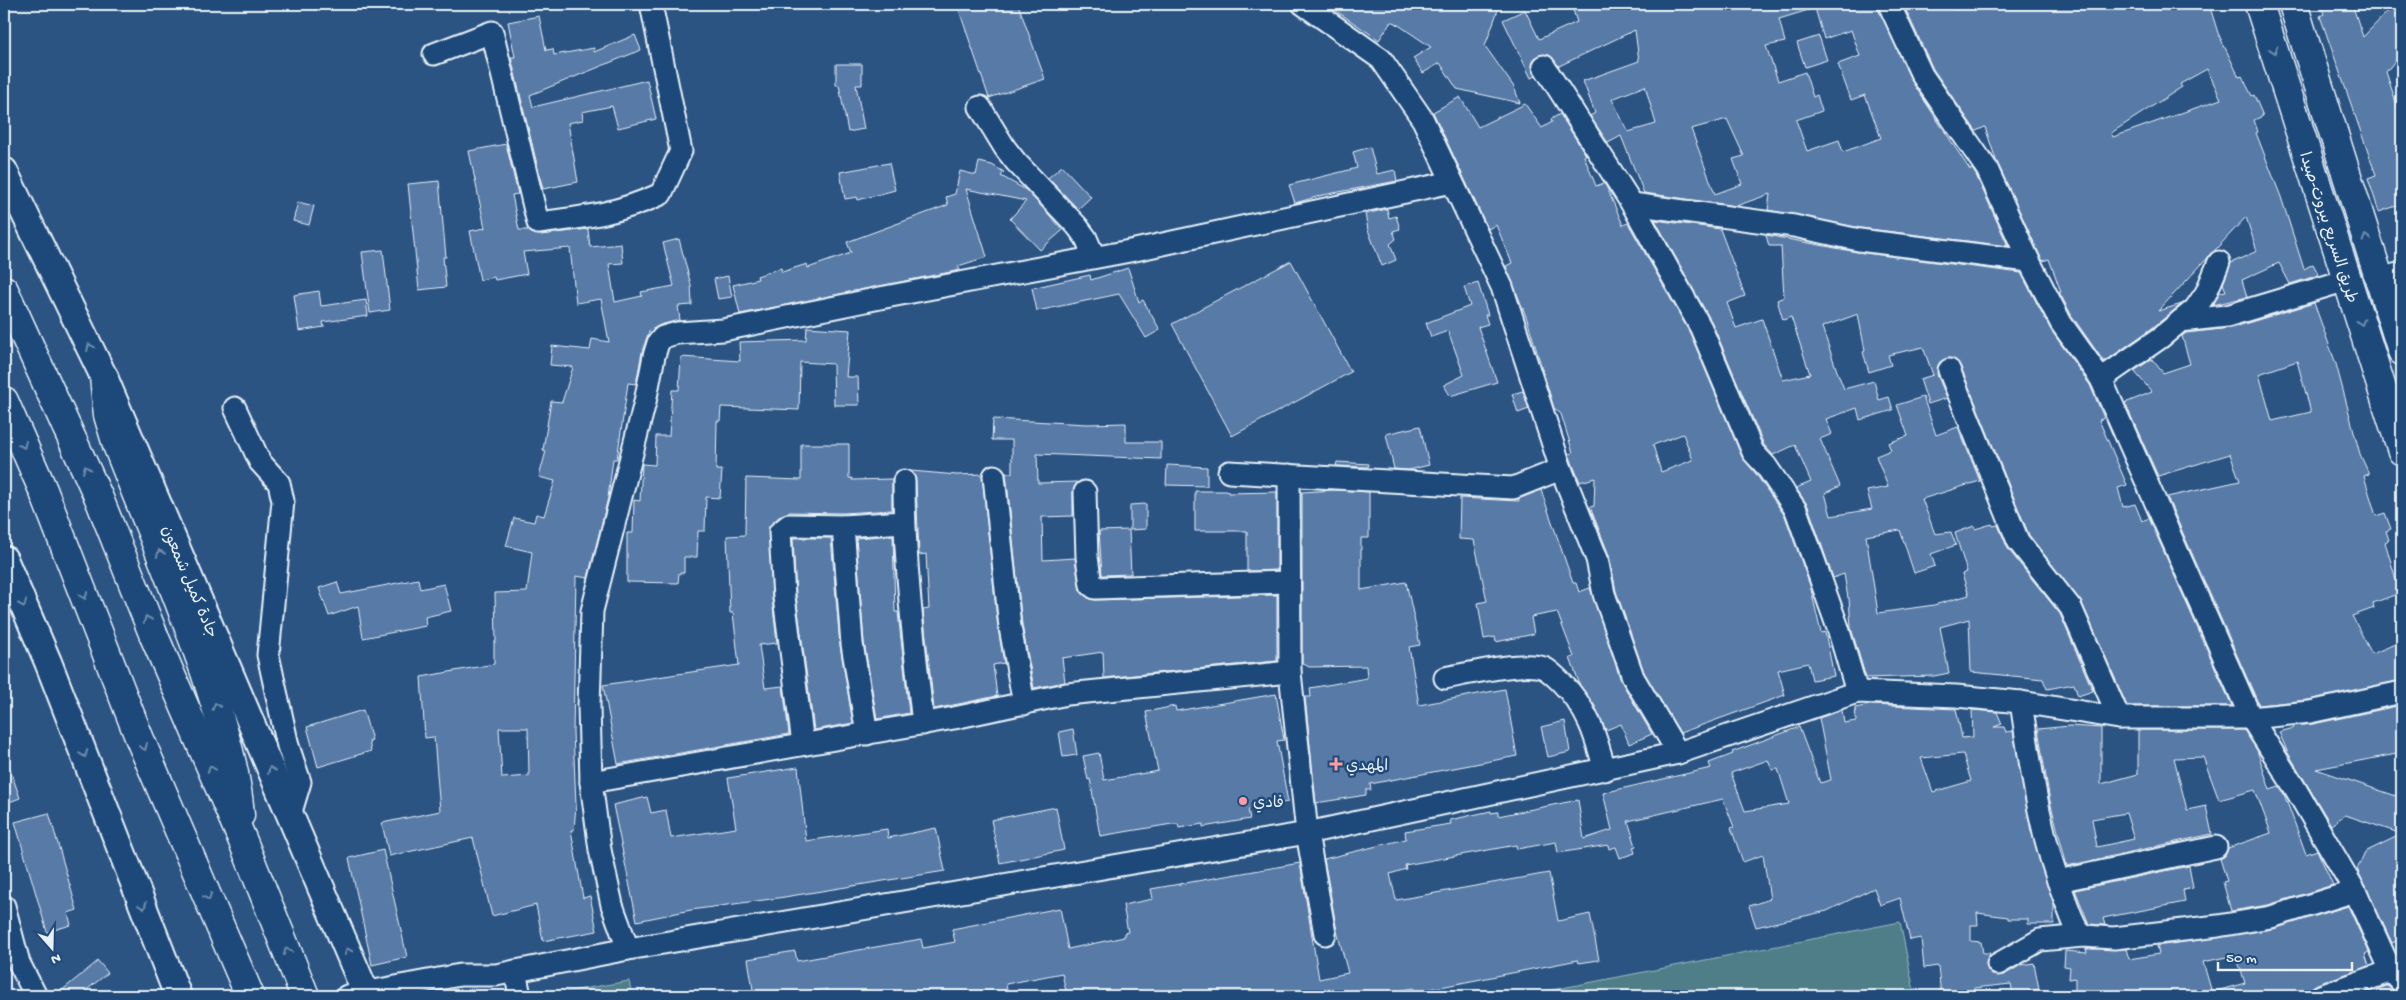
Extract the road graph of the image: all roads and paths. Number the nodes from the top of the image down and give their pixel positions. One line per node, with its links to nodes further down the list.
1 (651, 4): 6 (street)
2 (1303, 4): 10 (street)
3 (1889, 4): 13 (street)
4 (2259, 4): 16 (highway, طريق السريع بيروت-صيدا, one-way to 16)
5 (2293, 4): 15 (highway, طريق السريع بيروت-صيدا, one-way to 5)
6 (434, 54)
7 (1544, 66): 11 (street)
8 (980, 107): 12 (street)
9 (4, 170): 21 (main road, جادة كميل شمعون, one-way to 9)
10 (1452, 182): 12 (street); 26 (street)
11 (1632, 204): 13 (street); 38 (street)
12 (1094, 257): 49 (street)
13 (2029, 261): 22 (street)
14 (2219, 262): 18 (street)
15 (2391, 276): 19 (highway, طريق السريع بيروت-صيدا)
16 (2347, 280): 18 (street); 25 (highway, طريق السريع بيروت-صيدا, one-way to 25)
17 (4, 290): 52 (highway, one-way to 17)
18 (2180, 321): 22 (street)
19 (2402, 351)
20 (1949, 370): 42 (street)
21 (104, 377): 50 (main road, جادة كميل شمعون, one-way to 21); 52 (highway, one-way to 21)
22 (2101, 379): 43 (street)
23 (4, 401): 66 (highway, one-way to 66)
24 (235, 408): 50 (street)
25 (2402, 451)
26 (1561, 469): 28 (street); 47 (street)
27 (1229, 472): 28 (street)
28 (1289, 475): 35 (street)
29 (994, 476): 41 (street)
30 (904, 481): 32 (street)
31 (1085, 492): 35 (street)
32 (904, 522): 33 (street); 44 (street)
33 (843, 526): 45 (street); 46 (street)
34 (4, 559): 65 (main road, one-way to 65)
35 (1289, 582): 36 (street)
36 (1290, 672): 41 (street); 51 (street)
37 (1445, 678): 48 (street)
38 (1857, 692): 40 (street); 47 (street)
39 (2402, 692): 43 (street)
40 (2021, 702): 42 (street); 54 (street)
41 (1024, 704): 44 (street)
42 (2118, 718): 43 (street)
43 (2251, 718): 55 (street)
44 (923, 724): 45 (street)
45 (867, 734): 46 (street)
46 (803, 744): 49 (street)
47 (1678, 754): 48 (street)
48 (1605, 770): 51 (street)
49 (592, 782): 59 (street)
50 (290, 815): 63 (main road, جادة كميل شمعون, one-way to 50)
51 (1307, 833): 57 (street); 59 (street)
52 (242, 839): 67 (highway, one-way to 52)
53 (2216, 847): 54 (street)
54 (2058, 882): 58 (street)
55 (2355, 891): 58 (street); 62 (street)
56 (4, 906): 64 (street)
57 (1325, 934)
58 (2083, 936): 60 (street)
59 (628, 949): 61 (street)
60 (1998, 964)
61 (506, 973): 63 (street); 68 (street); 69 (street)
62 (2397, 977): 70 (street)
63 (357, 995)
64 (36, 996)
65 (178, 996)
66 (250, 996)
67 (305, 996)
68 (421, 996)
69 (520, 996)
70 (2321, 996)

